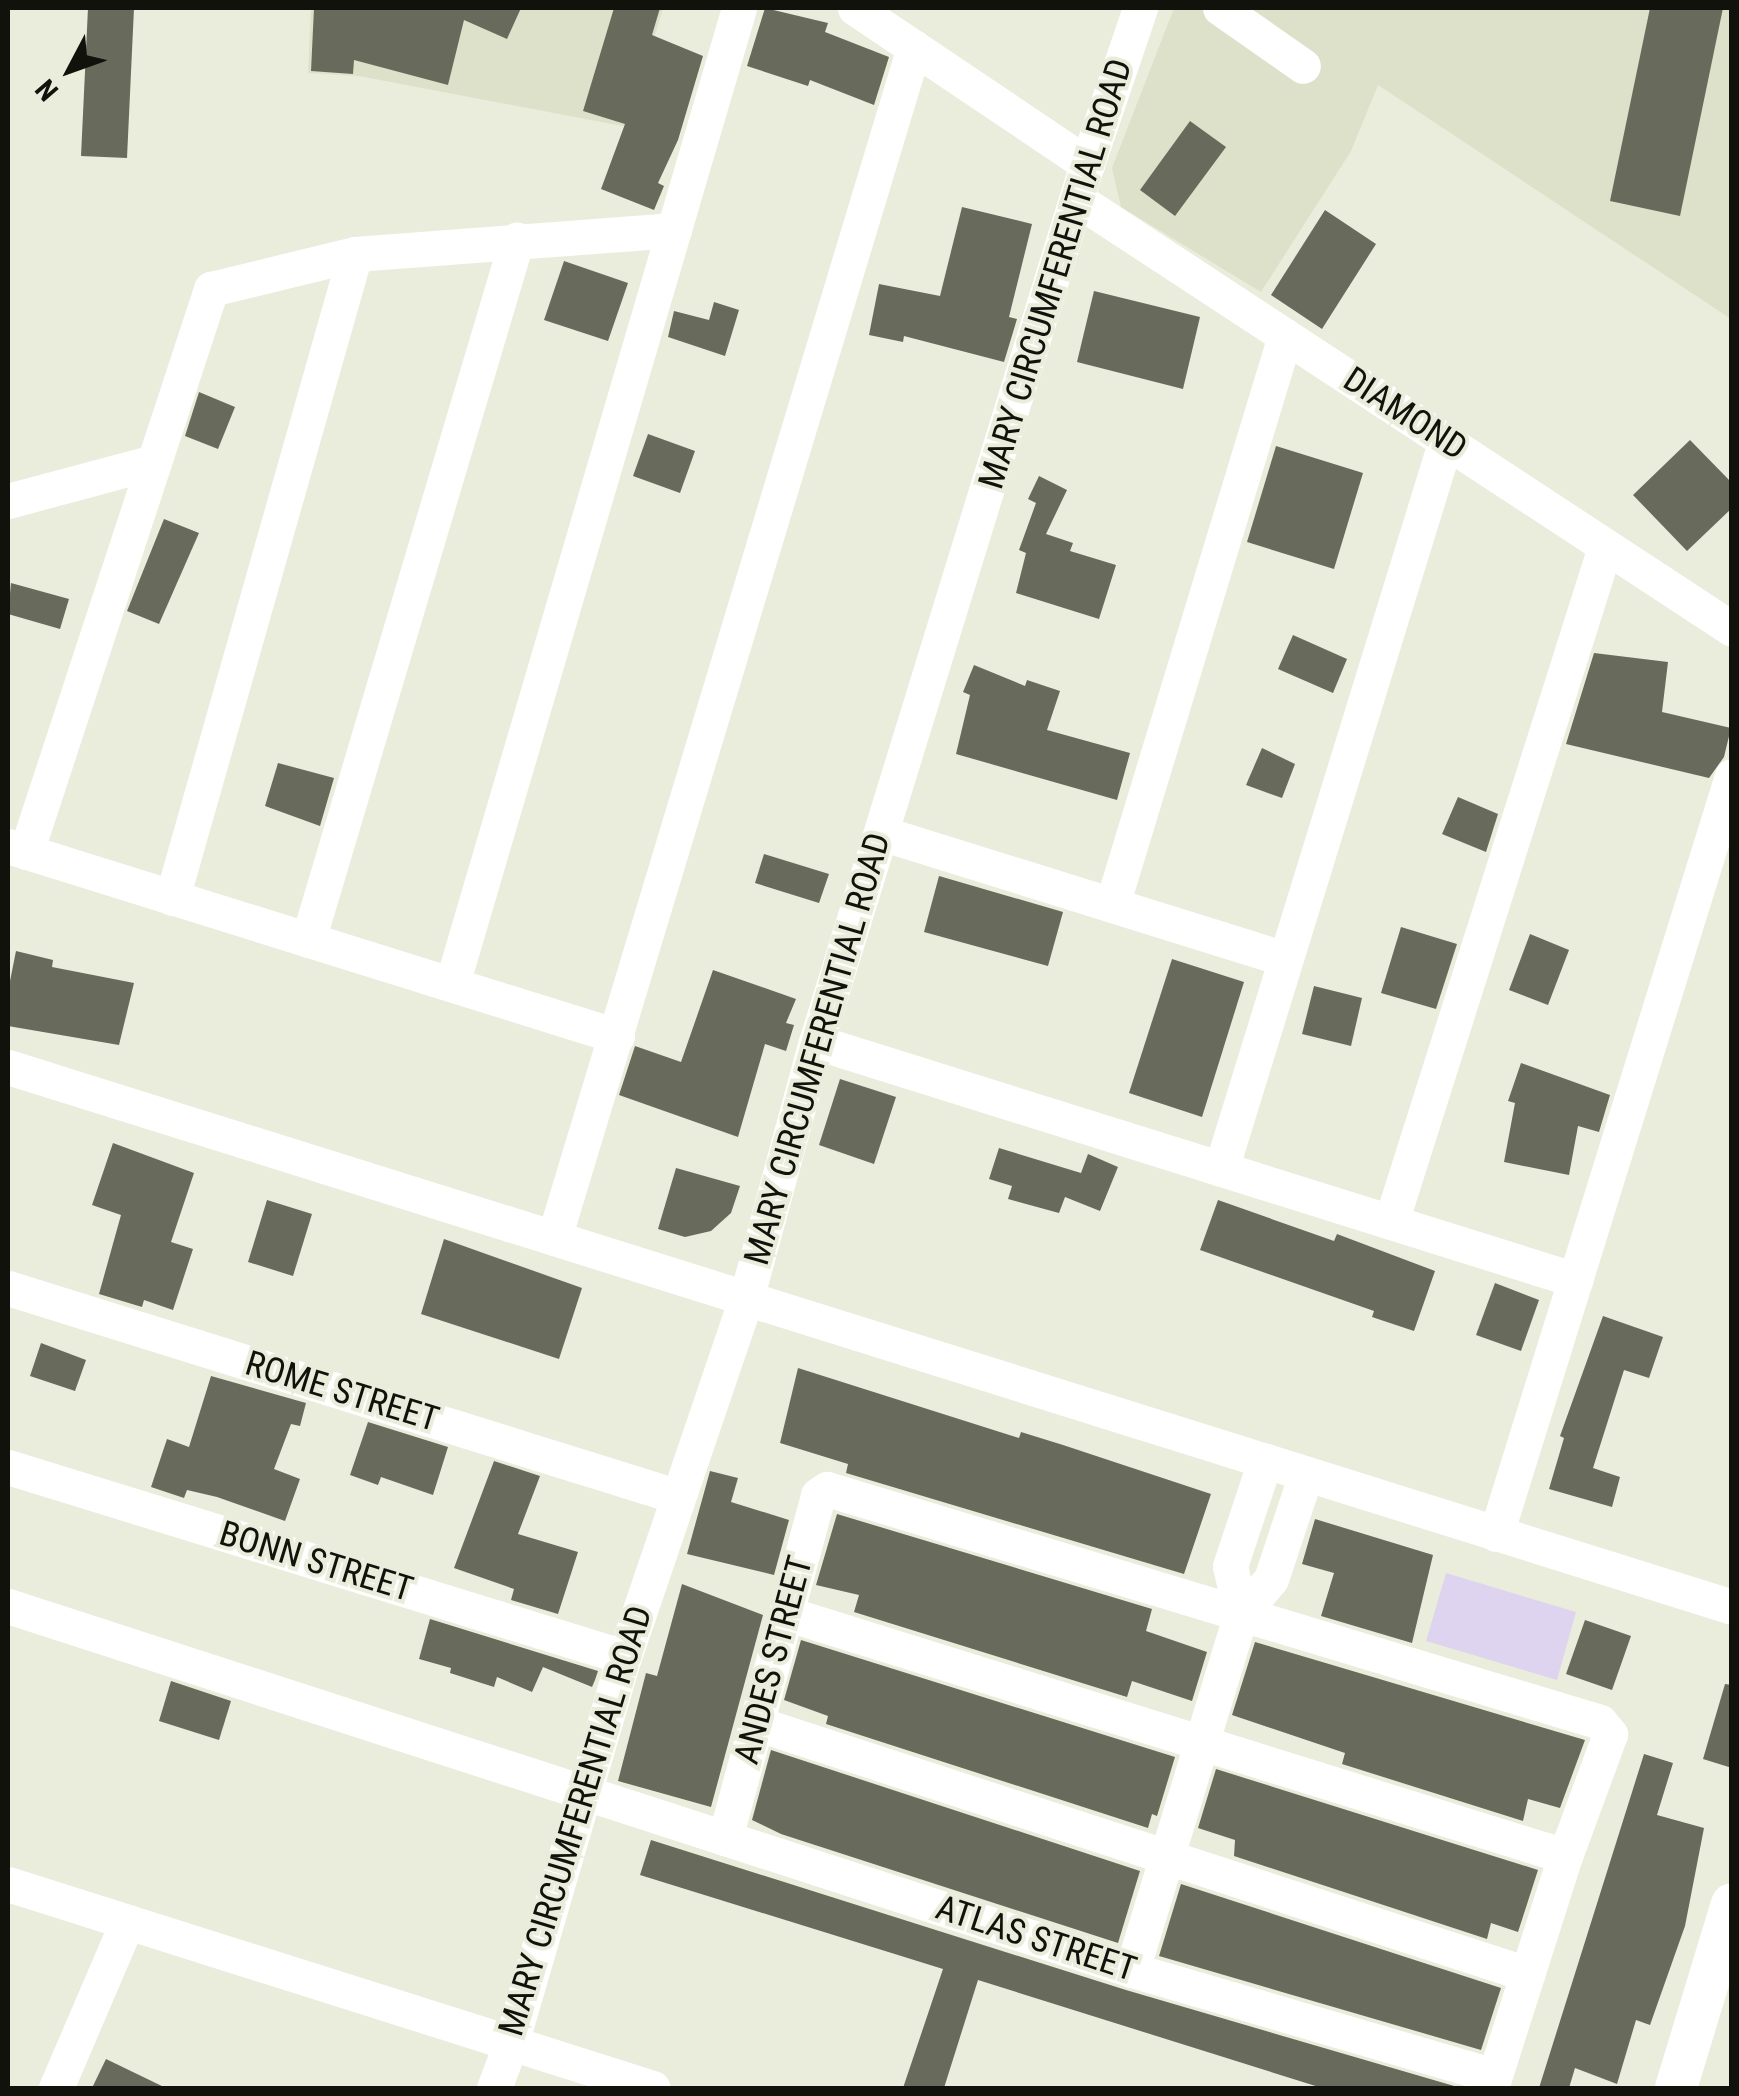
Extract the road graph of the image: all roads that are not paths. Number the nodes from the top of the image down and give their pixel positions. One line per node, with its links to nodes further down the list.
1 (739, 8): 9 (street)
2 (855, 8): 5 (street)
3 (1140, 8): 7 (street, MARY CIRCUMFERENTIAL ROAD)
4 (1220, 8): 6 (street)
5 (914, 48): 7 (street); 26 (street)
6 (1303, 66)
7 (1087, 164): 8 (street, MARY CIRCUMFERENTIAL ROAD)
8 (1078, 200): 12 (street, DIAMOND); 19 (street, MARY CIRCUMFERENTIAL ROAD)
9 (674, 230): 10 (street); 25 (street)
10 (517, 239): 11 (street); 23 (street)
11 (355, 254): 14 (street); 21 (street)
12 (1284, 336): 13 (street, DIAMOND); 22 (street)
13 (1446, 440): 16 (street, DIAMOND); 24 (street)
14 (154, 462): 15 (street); 20 (street)
15 (8, 501)
16 (1605, 548): 17 (street, DIAMOND); 30 (street)
17 (1732, 629)
18 (1732, 776): 32 (street)
19 (881, 834): 22 (street); 27 (street, MARY CIRCUMFERENTIAL ROAD)
20 (16, 849): 21 (street)
21 (172, 898): 23 (street)
22 (1112, 906): 24 (street)
23 (308, 940): 25 (street)
24 (1285, 959): 29 (street)
25 (452, 984): 26 (street)
26 (617, 1036): 31 (street)
27 (816, 1042): 29 (street); 34 (street, MARY CIRCUMFERENTIAL ROAD)
28 (8, 1067): 31 (street)
29 (1220, 1169): 30 (street)
30 (1391, 1222): 32 (street)
31 (554, 1238): 34 (street)
32 (1576, 1280): 39 (street)
33 (8, 1288): 38 (street, ROME STREET)
34 (746, 1299): 35 (street); 38 (street, MARY CIRCUMFERENTIAL ROAD)
35 (1265, 1461): 37 (street); 43 (street)
36 (8, 1467): 44 (street, BONN STREET)
37 (1306, 1474): 39 (street); 43 (street)
38 (676, 1496): 44 (street, MARY CIRCUMFERENTIAL ROAD)
39 (1496, 1534): 41 (street)
40 (8, 1606): 47 (street, ATLAS STREET)
41 (1732, 1607)
42 (788, 1614): 43 (street, ANDES STREET); 45 (street, ANDES STREET); 46 (street)
43 (1241, 1614): 46 (street); 49 (street)
44 (624, 1657): 47 (street, MARY CIRCUMFERENTIAL ROAD)
45 (758, 1724): 48 (street, ANDES STREET); 50 (street)
46 (1201, 1743): 49 (street); 50 (street)
47 (581, 1795): 48 (street, ATLAS STREET); 56 (street, MARY CIRCUMFERENTIAL ROAD)
48 (725, 1838): 54 (street, ATLAS STREET)
49 (1566, 1856): 55 (street)
50 (1166, 1859): 54 (street); 55 (street)
51 (8, 1884): 53 (street)
52 (1732, 1904): 61 (main road)
53 (127, 1922): 56 (street); 58 (street)
54 (1132, 1970): 57 (street, ATLAS STREET)
55 (1527, 1974): 57 (street)
56 (511, 2043): 59 (street, MARY CIRCUMFERENTIAL ROAD); 60 (street)
57 (1493, 2082)
58 (56, 2088)
59 (494, 2088)
60 (653, 2088)
61 (1676, 2088)

